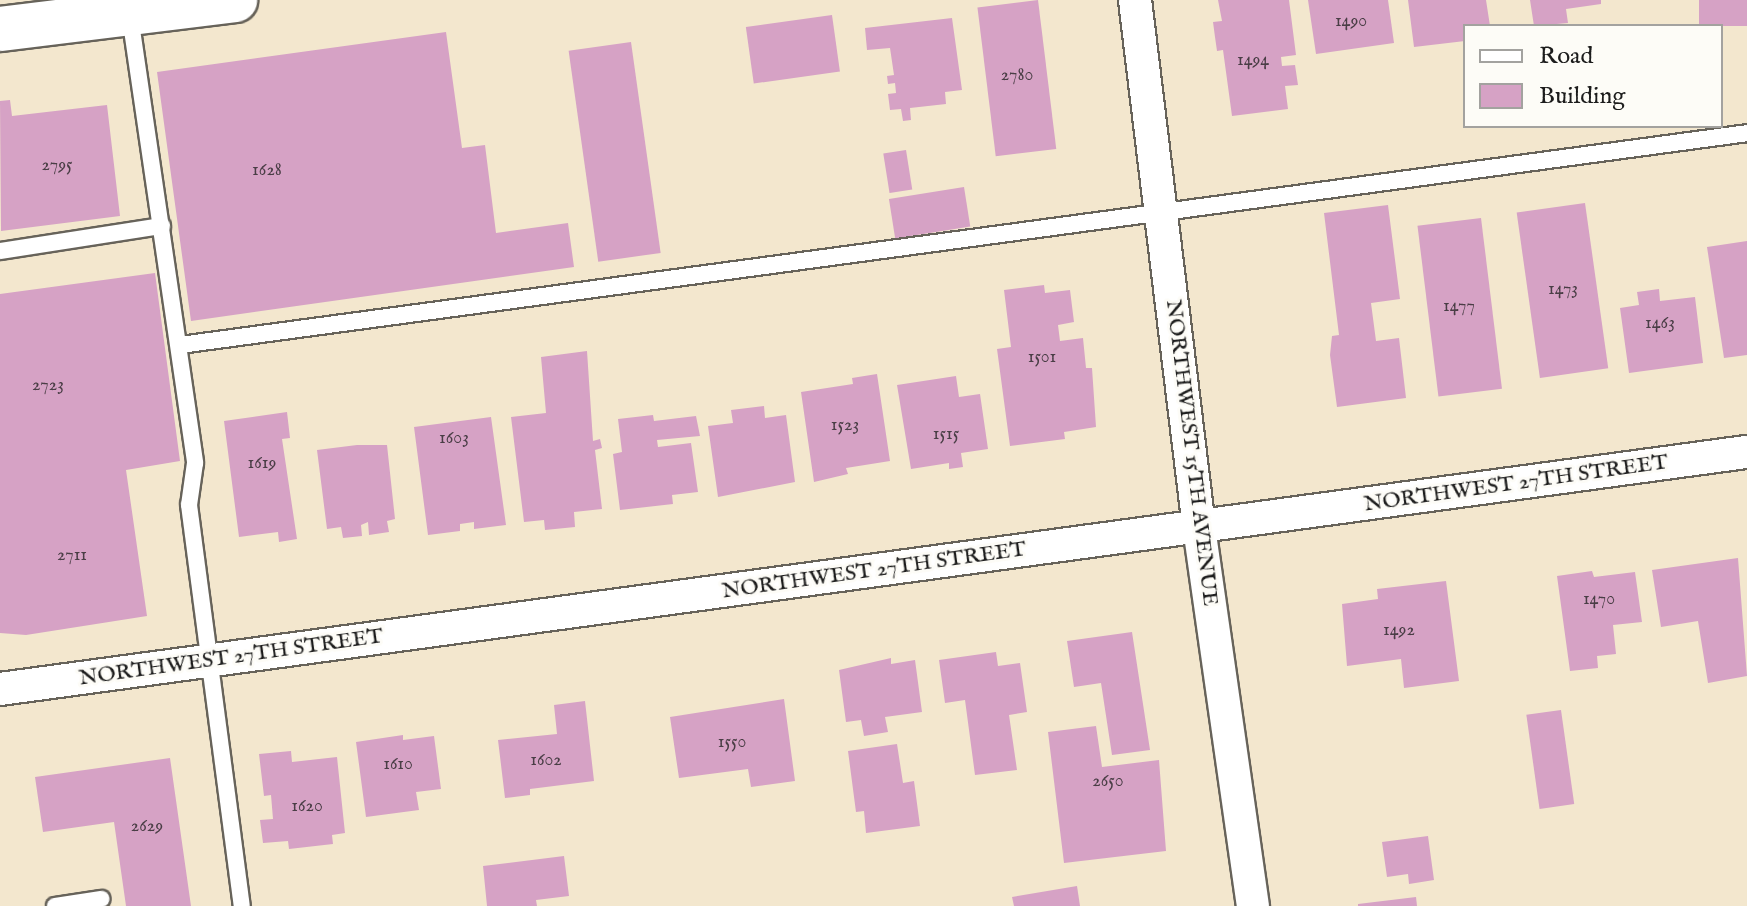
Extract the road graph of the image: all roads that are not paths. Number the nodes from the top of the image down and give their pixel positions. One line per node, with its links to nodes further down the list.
1 (235, 0): 3 (street)
2 (1135, 0): 6 (street, NORTHWEST 15TH AVENUE)
3 (130, 14): 4 (street); 7 (lane)
4 (0, 29)
5 (1747, 133): 6 (lane)
6 (1161, 211): 9 (lane); 11 (street, NORTHWEST 15TH AVENUE)
7 (162, 226): 8 (lane); 9 (lane)
8 (0, 251)
9 (180, 345): 12 (lane)
10 (1747, 452): 11 (street, NORTHWEST 27TH STREET)
11 (1199, 527): 12 (street, NORTHWEST 27TH STREET); 17 (street, NORTHWEST 15TH AVENUE)
12 (211, 660): 13 (street, NORTHWEST 27TH STREET); 16 (lane)
13 (0, 689)
14 (101, 899): 15 (lane)
15 (55, 906)
16 (242, 906)
17 (1253, 906)

